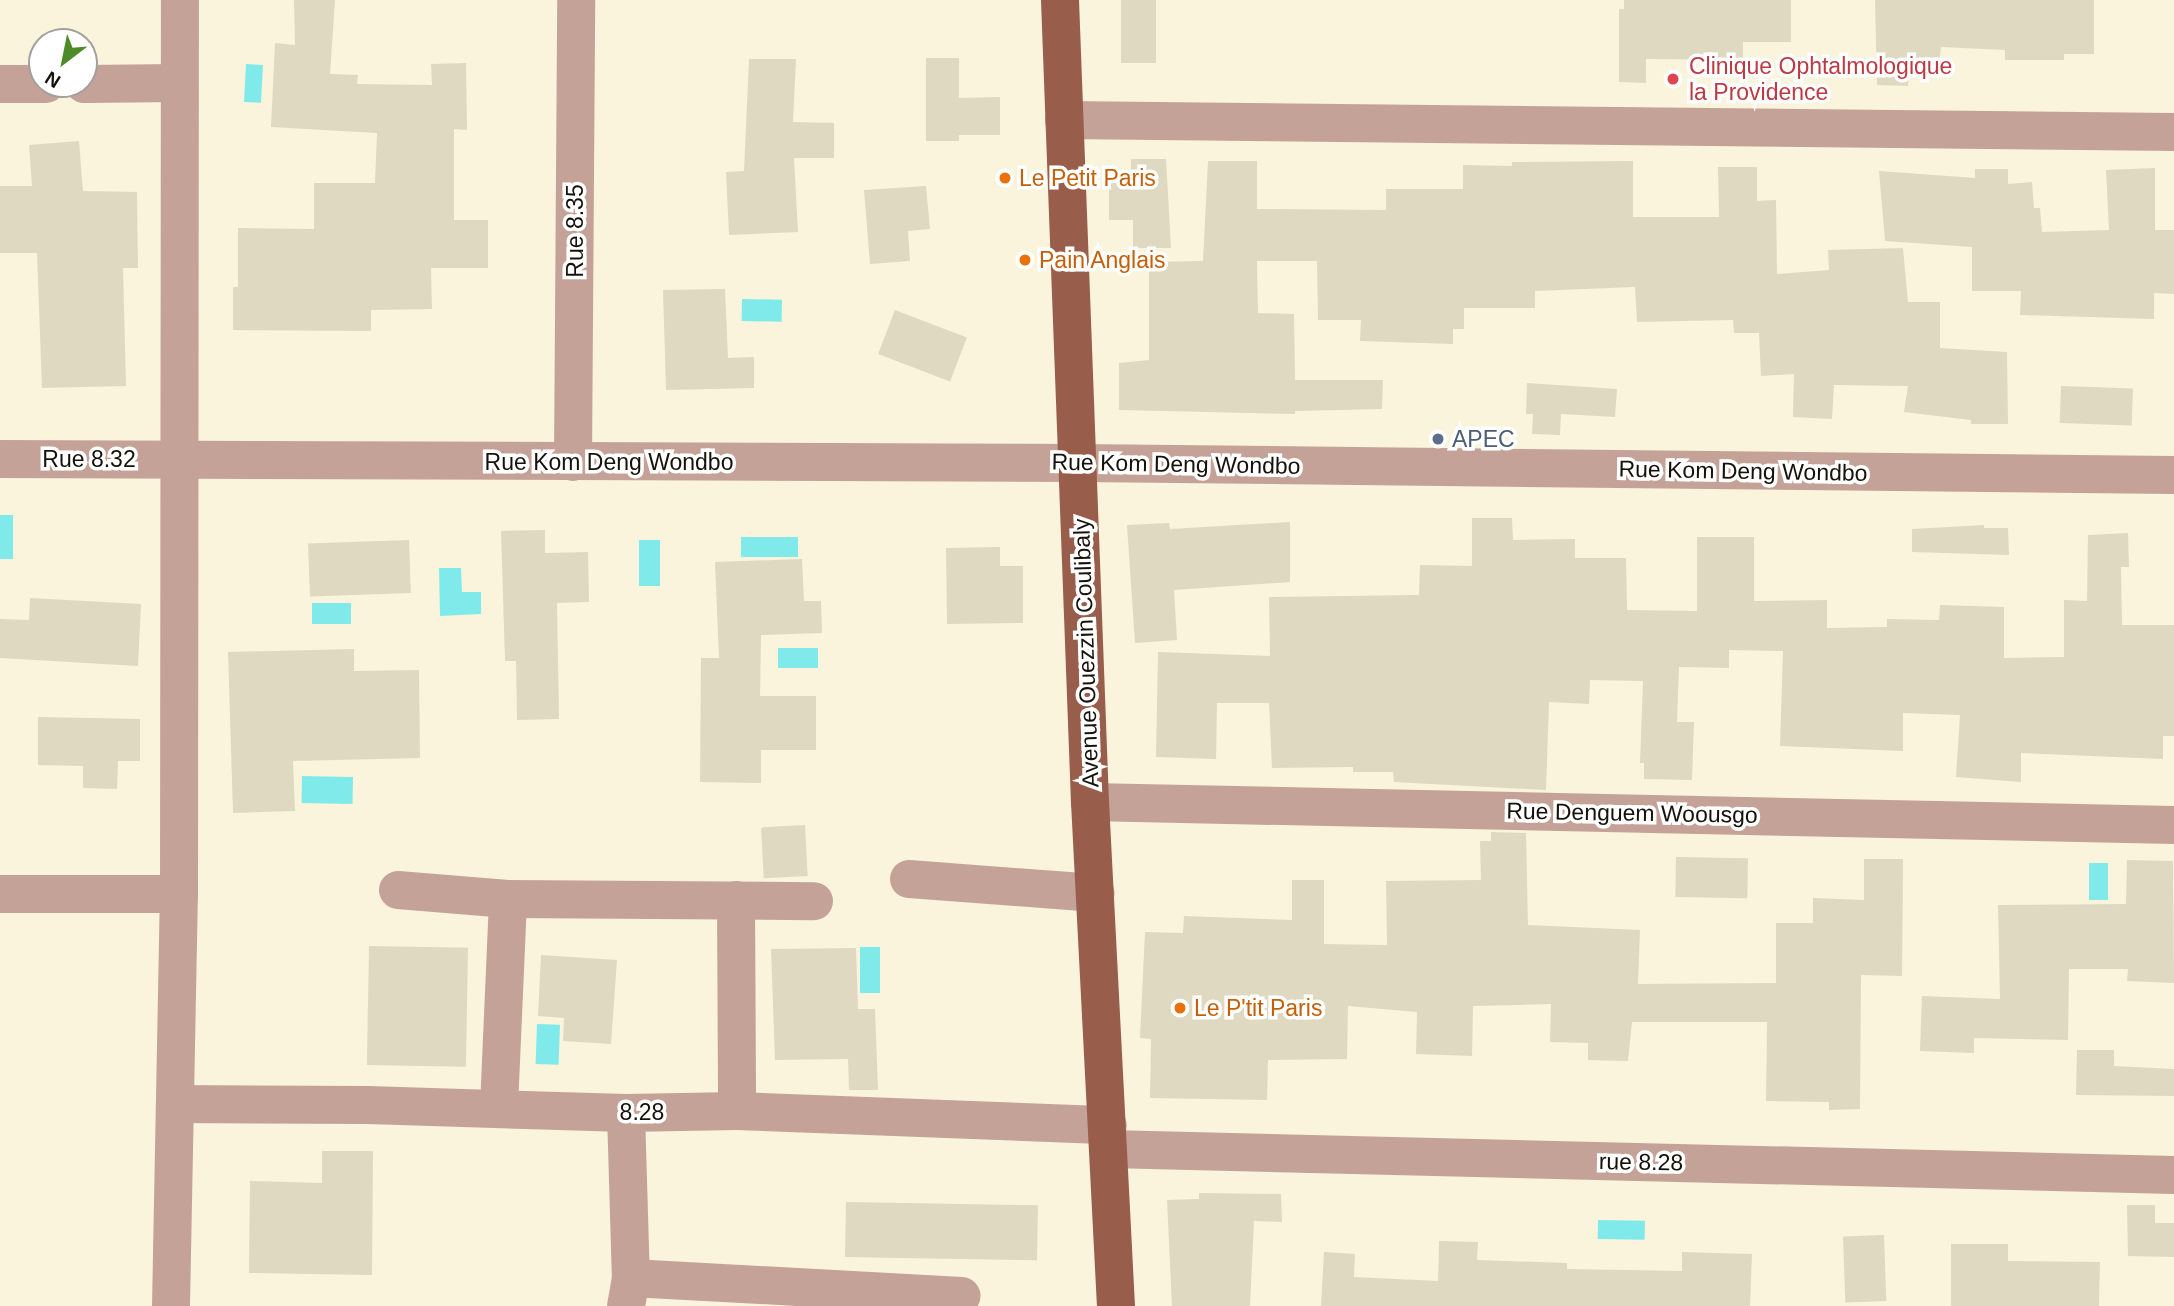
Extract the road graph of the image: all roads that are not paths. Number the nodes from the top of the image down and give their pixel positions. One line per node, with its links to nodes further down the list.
1 (180, 0): 4 (street)
2 (576, 0): 12 (street, Rue 8.35)
3 (1060, 0): 8 (main road, Avenue Ouezzin Coulibaly)
4 (178, 83): 6 (street); 10 (street)
5 (28, 84): 7 (street)
6 (98, 84)
7 (0, 85)
8 (1064, 120): 9 (street); 13 (main road, Avenue Ouezzin Coulibaly)
9 (2174, 132)
10 (178, 458): 11 (street, Rue 8.32); 12 (street, Rue Kom Deng Wondbo); 21 (street)
11 (0, 459)
12 (573, 463): 13 (street, Rue Kom Deng Wondbo)
13 (1080, 463): 14 (street, Rue Kom Deng Wondbo); 15 (main road, Avenue Ouezzin Coulibaly)
14 (2174, 475)
15 (1090, 802): 16 (street, Rue Denguem Woousgo); 19 (main road, Avenue Ouezzin Coulibaly)
16 (2174, 825)
17 (909, 879): 19 (street)
18 (398, 890): 22 (street)
19 (1095, 893): 29 (main road, Avenue Ouezzin Coulibaly)
20 (0, 894): 21 (street)
21 (179, 894): 25 (street)
22 (508, 899): 23 (street); 26 (street)
23 (736, 900): 24 (street); 27 (street)
24 (814, 901)
25 (175, 1104): 26 (street, 8.28); 33 (street)
26 (499, 1107): 28 (street, 8.28)
27 (737, 1111): 28 (street, 8.28); 29 (street, 8.28)
28 (626, 1113): 31 (street)
29 (1108, 1137): 30 (street, rue 8.28); 34 (main road, Avenue Ouezzin Coulibaly)
30 (2174, 1175)
31 (628, 1292): 32 (street)
32 (962, 1296)
33 (172, 1306)
34 (1116, 1306)

